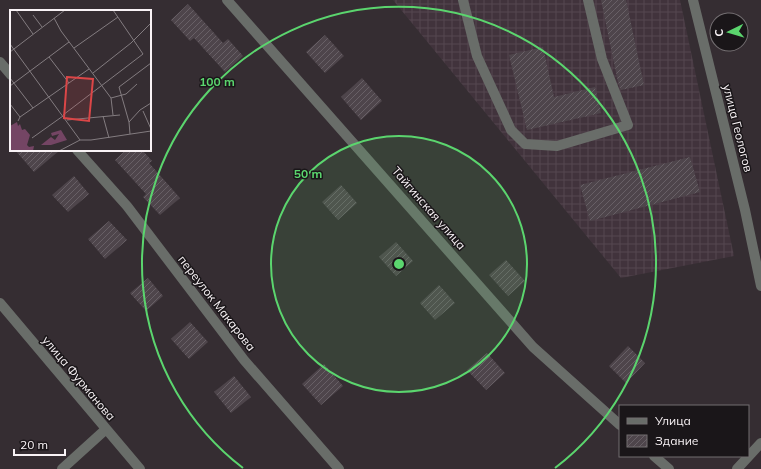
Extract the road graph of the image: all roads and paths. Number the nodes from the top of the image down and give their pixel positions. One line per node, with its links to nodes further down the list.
1 (227, 0): 10 (street, Тайгинская улица)
2 (463, 0): 3 (street)
3 (588, 0)
4 (694, 0): 8 (street, улица Геологов)
5 (0, 62): 6 (street)
6 (10, 74)
7 (78, 151): 18 (street, переулок Макарова)
8 (761, 286)
9 (0, 303): 11 (street, улица Фурманова)
10 (619, 424)
11 (106, 430): 16 (street); 17 (street, улица Фурманова)
12 (761, 443): 13 (street)
13 (749, 456)
14 (655, 457): 19 (street)
15 (748, 457): 20 (street)
16 (62, 469)
17 (140, 469)
18 (338, 469)
19 (668, 469)
20 (737, 469)

